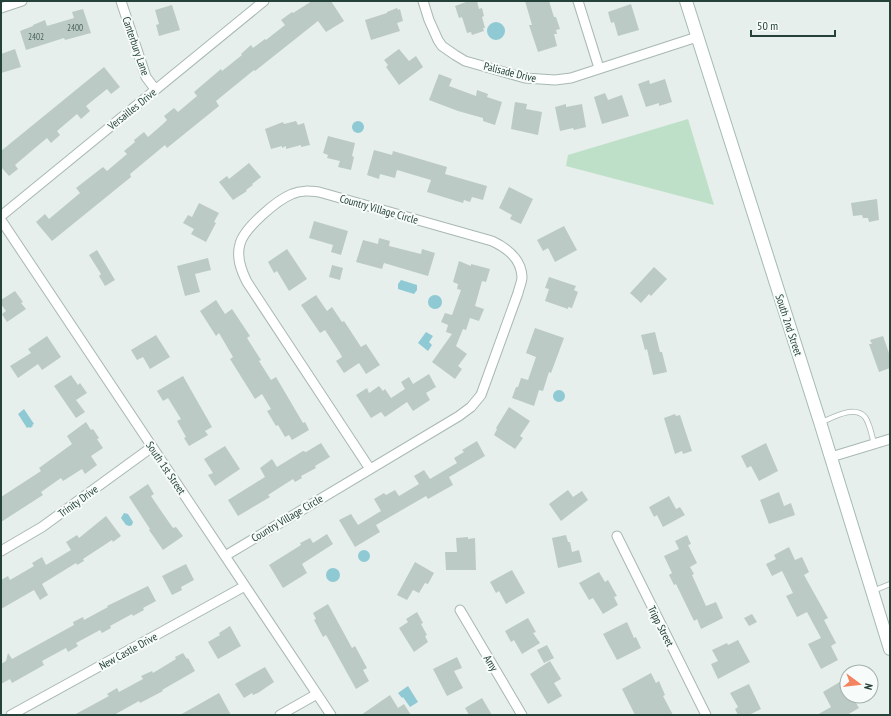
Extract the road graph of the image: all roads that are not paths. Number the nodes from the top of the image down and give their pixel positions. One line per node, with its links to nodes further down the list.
1 (22, 1): 7 (street)
2 (121, 1): 10 (street, Canterbury Lane)
3 (264, 1): 10 (street, Versailles Drive)
4 (423, 1): 9 (street, Palisade Drive)
5 (578, 1): 9 (street)
6 (686, 1): 8 (main road, South 2nd Street)
7 (1, 8)
8 (697, 38): 9 (street, Palisade Drive); 13 (main road, South 2nd Street)
9 (599, 68)
10 (156, 90): 11 (street, Versailles Drive)
11 (1, 216)
12 (1, 220): 16 (street, South 1st Street)
13 (820, 422): 15 (lane); 17 (main road, South 2nd Street)
14 (890, 439): 15 (street)
15 (874, 444): 17 (street)
16 (152, 447): 20 (street, Trinity Drive); 21 (street, South 1st Street)
17 (831, 457): 24 (main road, South 2nd Street)
18 (370, 469): 18 (street, Country Village Circle); 21 (street, Country Village Circle)
19 (616, 536): 32 (street, Tripp Street)
20 (1, 552)
21 (225, 556): 23 (street, South 1st Street)
22 (890, 584): 24 (lane)
23 (245, 586): 27 (street, South 1st Street); 28 (street, New Castle Drive)
24 (872, 592): 26 (main road, South 2nd Street)
25 (460, 610): 31 (street, Amy)
26 (890, 649)
27 (317, 694): 29 (street); 30 (street, South 1st Street)
28 (11, 715)
29 (280, 715)
30 (331, 715)
31 (522, 715)
32 (706, 715)

